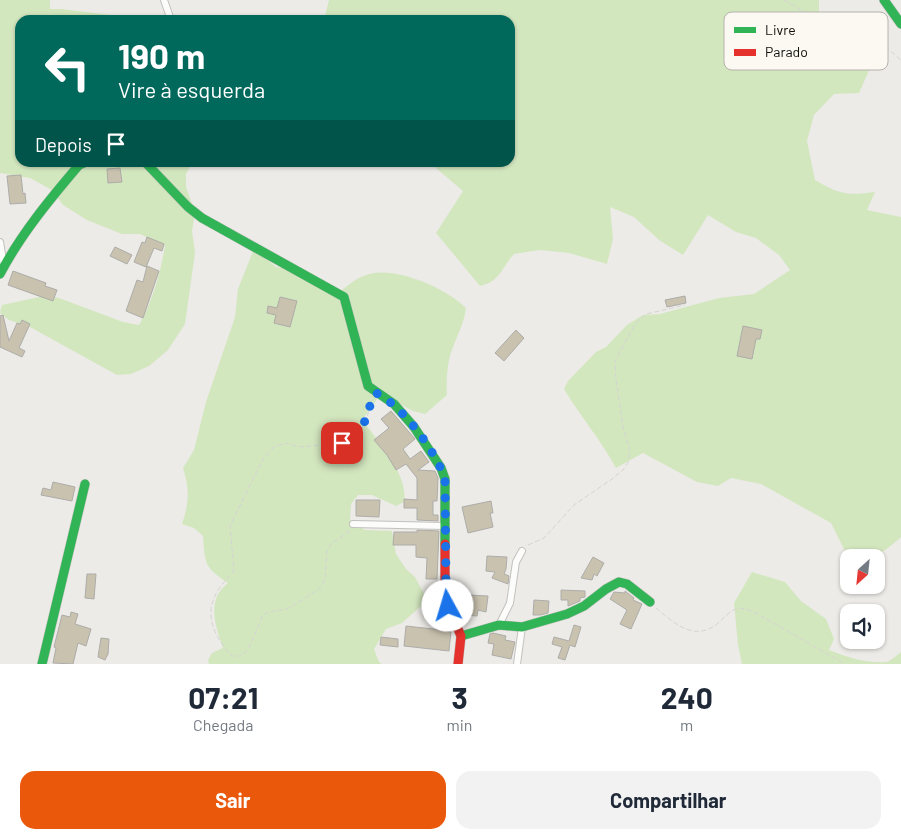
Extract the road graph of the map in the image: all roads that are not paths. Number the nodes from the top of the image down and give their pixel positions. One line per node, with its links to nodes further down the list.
1 (164, 0): 3 (street)
2 (884, 0): 4 (main road)
3 (169, 15)
4 (901, 24)
5 (77, 167): 8 (main road)
6 (151, 167): 11 (main road)
7 (0, 242): 8 (street)
8 (2, 271)
9 (85, 484): 17 (main road)
10 (353, 524): 11 (street)
11 (445, 526): 16 (main road)
12 (522, 551): 14 (street)
13 (650, 602): 15 (main road)
14 (499, 625): 15 (main road); 16 (main road)
15 (522, 627): 19 (street)
16 (461, 636): 18 (main road)
17 (42, 664)
18 (458, 664)
19 (517, 664)

